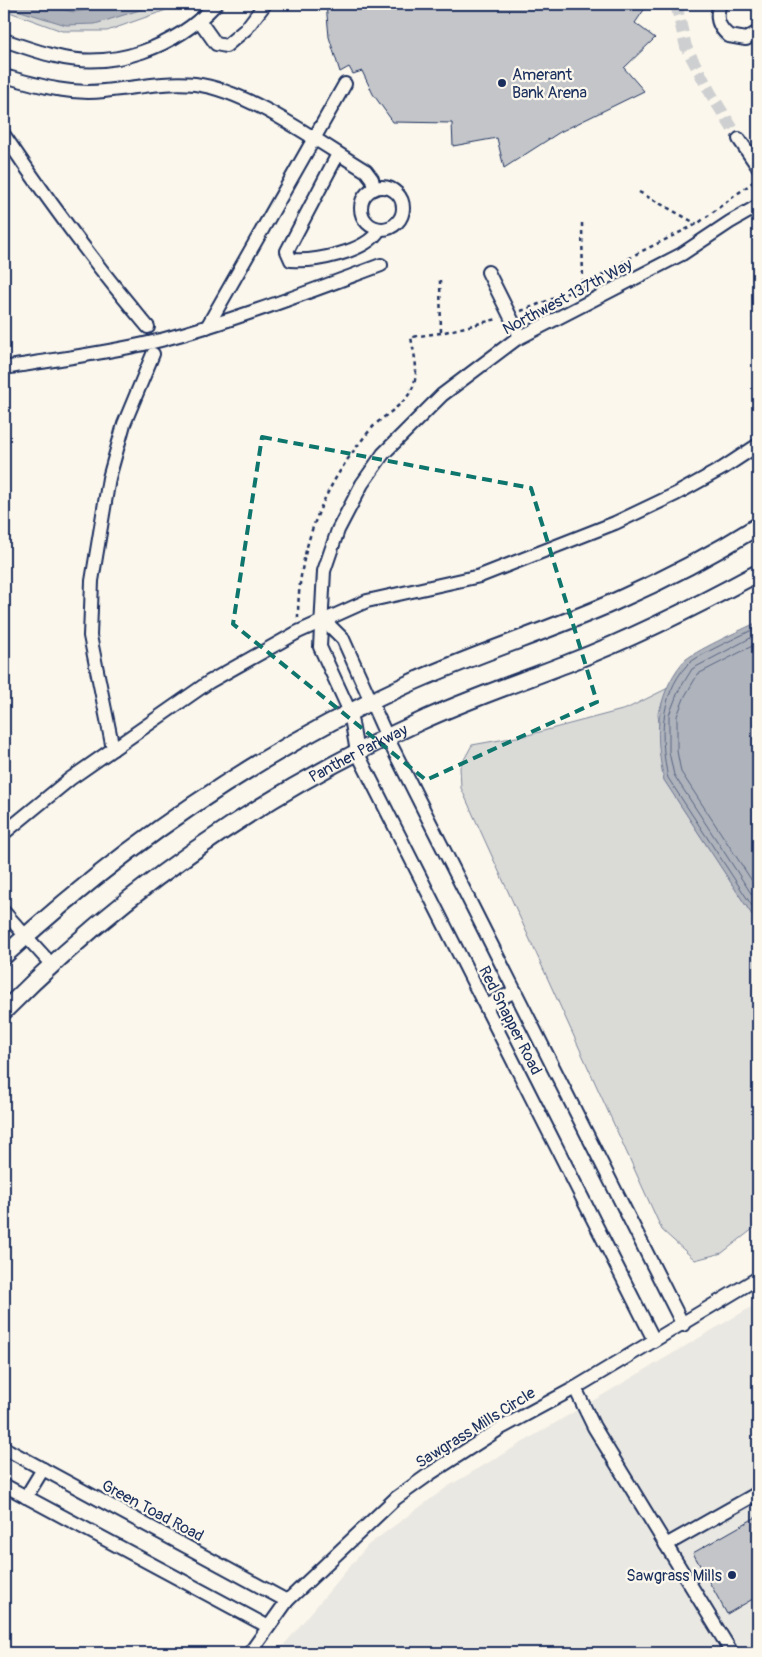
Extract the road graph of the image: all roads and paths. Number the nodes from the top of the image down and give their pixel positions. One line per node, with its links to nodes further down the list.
1 (216, 4): 4 (street)
2 (264, 4): 4 (street)
3 (720, 4): 5 (street)
4 (199, 20): 6 (street)
5 (758, 32)
6 (5, 42)
7 (4, 76): 10 (street)
8 (345, 84): 10 (street)
9 (4, 135): 26 (street)
10 (314, 139): 12 (street); 27 (street)
11 (739, 139): 13 (street)
12 (338, 154): 15 (street); 20 (street)
13 (758, 167)
14 (758, 178): 19 (path)
15 (374, 188): 20 (street); 20 (street)
16 (639, 192): 19 (path)
17 (758, 206): 29 (street, Northwest 137th Way)
18 (582, 223): 24 (path)
19 (697, 224): 24 (path)
20 (379, 230)
21 (381, 265): 27 (street)
22 (488, 272): 25 (street)
23 (440, 280): 28 (path)
24 (583, 287): 25 (path)
25 (510, 315): 28 (path); 29 (street)
26 (148, 327)
27 (208, 327): 31 (street)
28 (441, 333): 36 (path)
29 (520, 336): 35 (street, Northwest 137th Way)
30 (153, 354): 40 (street)
31 (4, 368)
32 (758, 445): 35 (street)
33 (758, 526): 37 (main road)
34 (758, 573): 39 (main road, Panther Parkway)
35 (323, 620): 36 (street); 37 (street); 38 (street, Northwest 137th Way)
36 (298, 632): 40 (street)
37 (372, 701): 38 (main road); 39 (street, Red Snapper Road)
38 (350, 712): 41 (street, Red Snapper Road); 44 (main road)
39 (387, 737): 41 (main road, Panther Parkway); 47 (street, Red Snapper Road)
40 (113, 749): 42 (street)
41 (357, 752): 46 (main road, Panther Parkway); 48 (street, Red Snapper Road)
42 (4, 834)
43 (4, 912): 44 (street)
44 (26, 936): 45 (main road); 46 (street)
45 (4, 956)
46 (52, 965): 49 (main road, Panther Parkway)
47 (515, 991): 48 (street); 51 (street, Red Snapper Road)
48 (486, 1006): 52 (street, Red Snapper Road)
49 (4, 1011)
50 (758, 1278): 51 (street, Sawgrass Mills Circle)
51 (683, 1324): 52 (street, Sawgrass Mills Circle)
52 (654, 1340): 53 (street, Sawgrass Mills Circle)
53 (575, 1388): 59 (street); 60 (street, Sawgrass Mills Circle)
54 (4, 1448): 55 (street, Green Toad Road)
55 (43, 1469): 58 (street); 60 (street, Green Toad Road)
56 (4, 1485): 58 (street)
57 (758, 1493): 59 (street)
58 (26, 1497): 61 (street)
59 (666, 1545): 63 (street)
60 (287, 1601): 61 (street, Sawgrass Mills Circle)
61 (267, 1626): 62 (street, Sawgrass Mills Circle)
62 (250, 1653)
63 (732, 1653)

